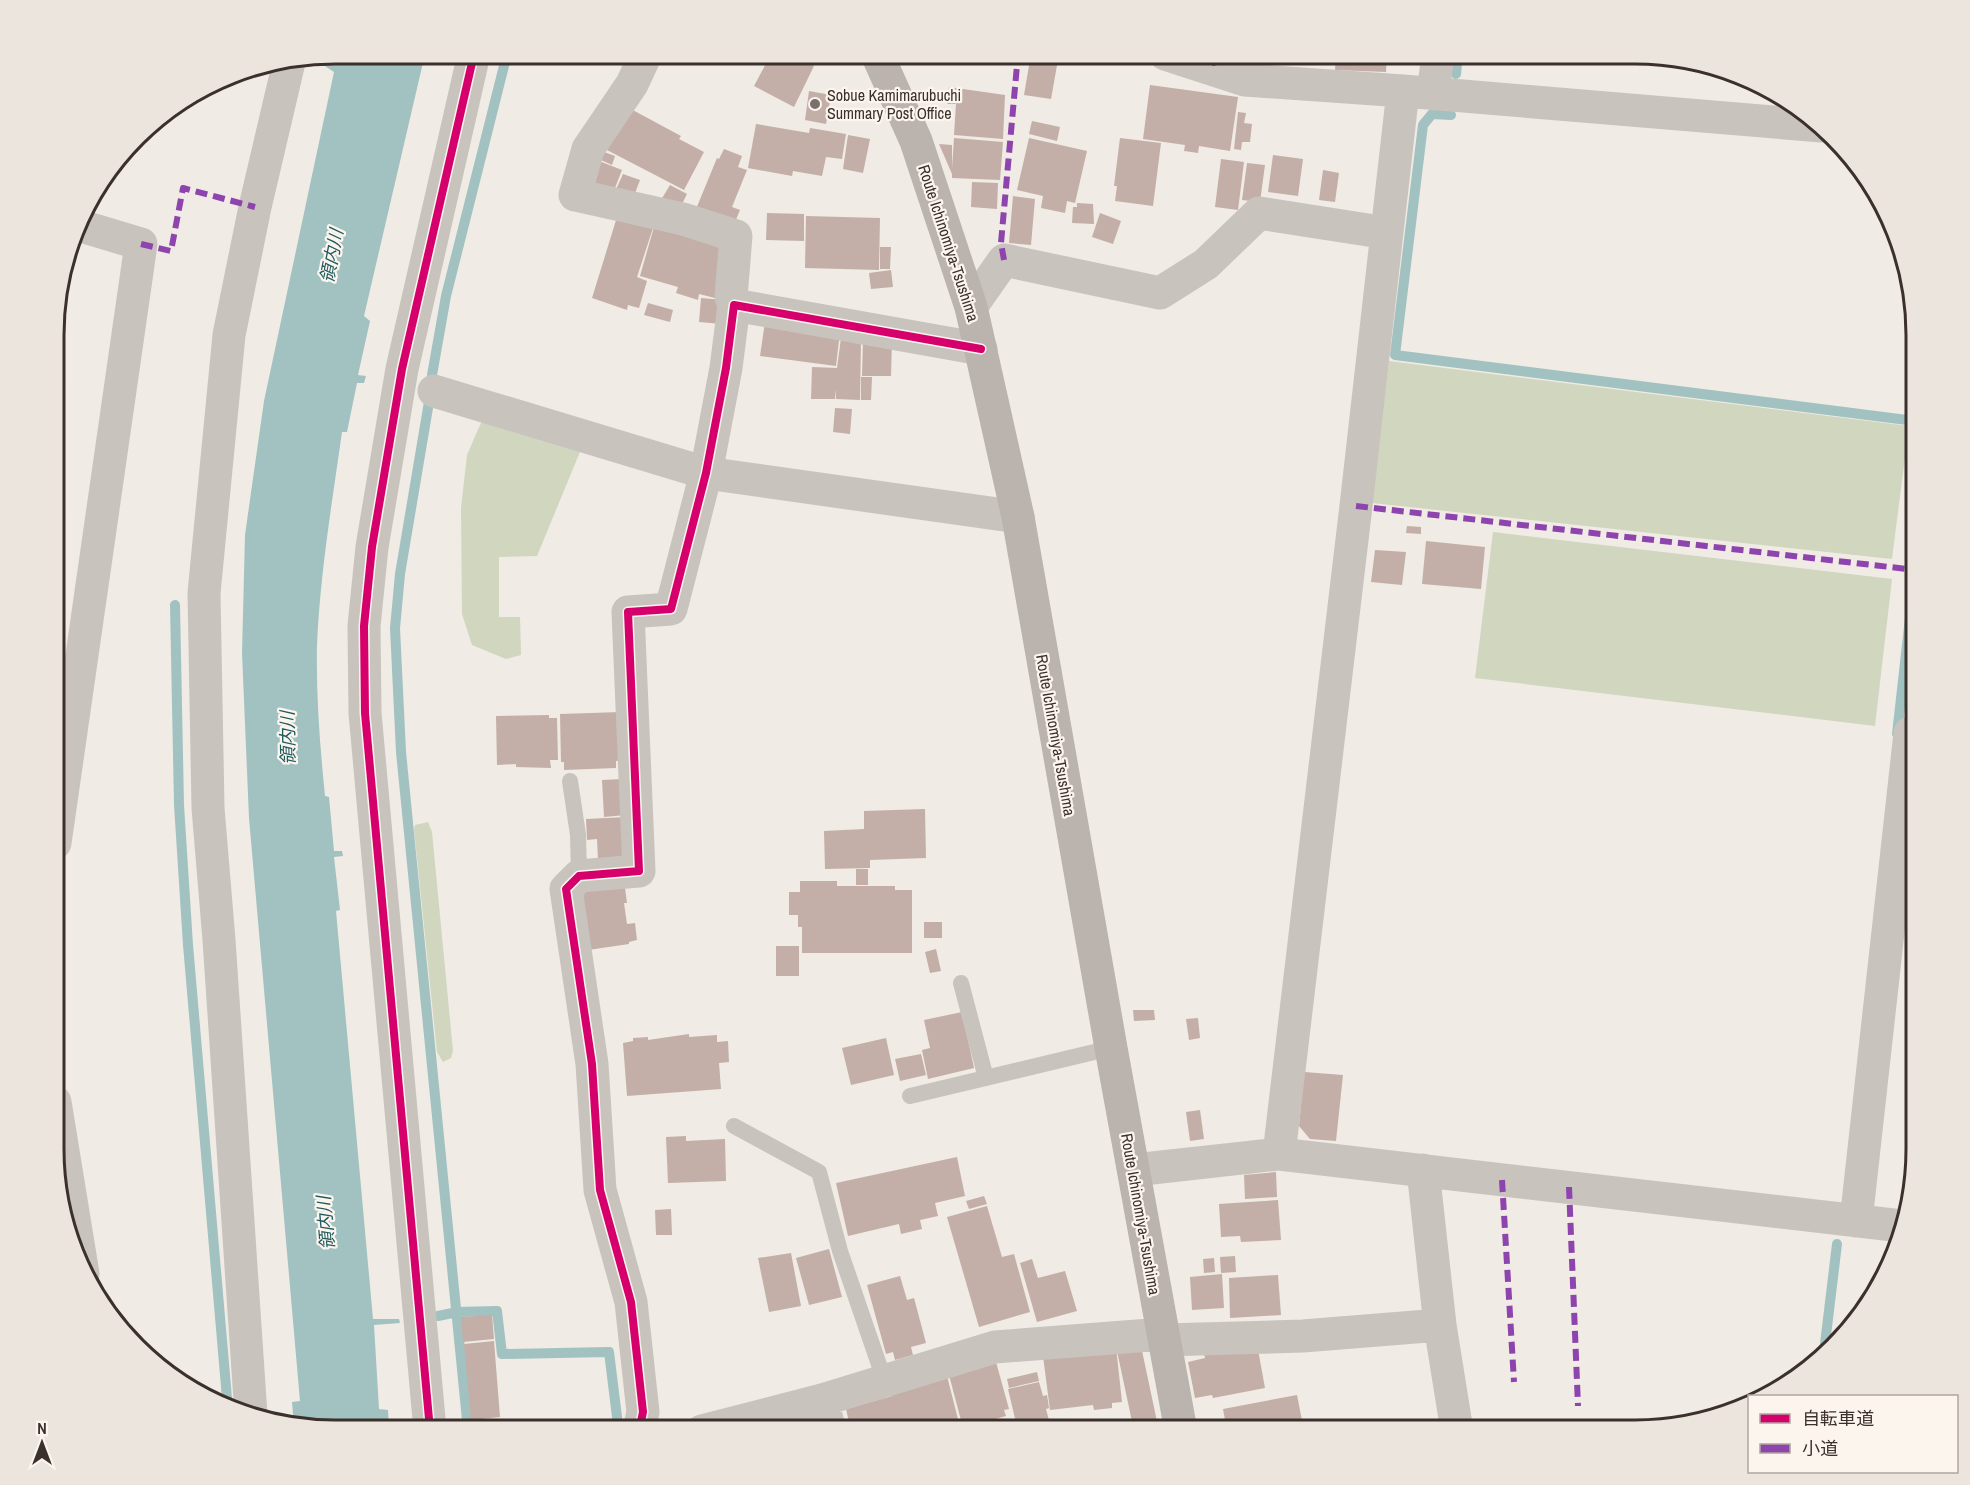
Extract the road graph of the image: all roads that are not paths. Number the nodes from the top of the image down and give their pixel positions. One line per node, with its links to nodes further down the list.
1 (472, 64): 39 (street)
2 (641, 64): 11 (street)
3 (881, 64): 12 (main road, Route Ichinomiya-Tsushima)
4 (1196, 64): 7 (street)
5 (1433, 64): 7 (street)
6 (287, 69): 37 (street)
7 (1418, 92): 8 (street); 10 (street)
8 (1803, 125)
9 (87, 228): 17 (street)
10 (1387, 233): 12 (street); 27 (street)
11 (734, 305): 13 (street); 15 (street)
12 (971, 307): 13 (main road, Route Ichinomiya-Tsushima)
13 (981, 350): 16 (main road, Route Ichinomiya-Tsushima)
14 (434, 391): 15 (street)
15 (706, 473): 16 (street); 20 (street)
16 (1018, 517): 23 (main road, Route Ichinomiya-Tsushima)
17 (64, 780)
18 (570, 781): 20 (lane)
19 (1906, 852): 21 (street)
20 (579, 876): 40 (street)
21 (1905, 882): 32 (street)
22 (961, 983): 24 (lane)
23 (1111, 1048): 24 (lane); 29 (main road, Route Ichinomiya-Tsushima)
24 (986, 1078): 25 (lane)
25 (910, 1096)
26 (734, 1126): 36 (lane)
27 (1279, 1154): 29 (street); 30 (street)
28 (65, 1162): 31 (street)
29 (1134, 1170): 35 (main road, Route Ichinomiya-Tsushima)
30 (1423, 1170): 32 (street); 34 (street)
31 (74, 1219)
32 (1856, 1221): 33 (street)
33 (1894, 1225)
34 (1440, 1325): 35 (street); 43 (street)
35 (1164, 1337): 36 (street); 42 (main road, Route Ichinomiya-Tsushima)
36 (885, 1382): 38 (street)
37 (250, 1406)
38 (826, 1415): 41 (street)
39 (429, 1420)
40 (641, 1420)
41 (787, 1420)
42 (1179, 1420)
43 (1455, 1420)

